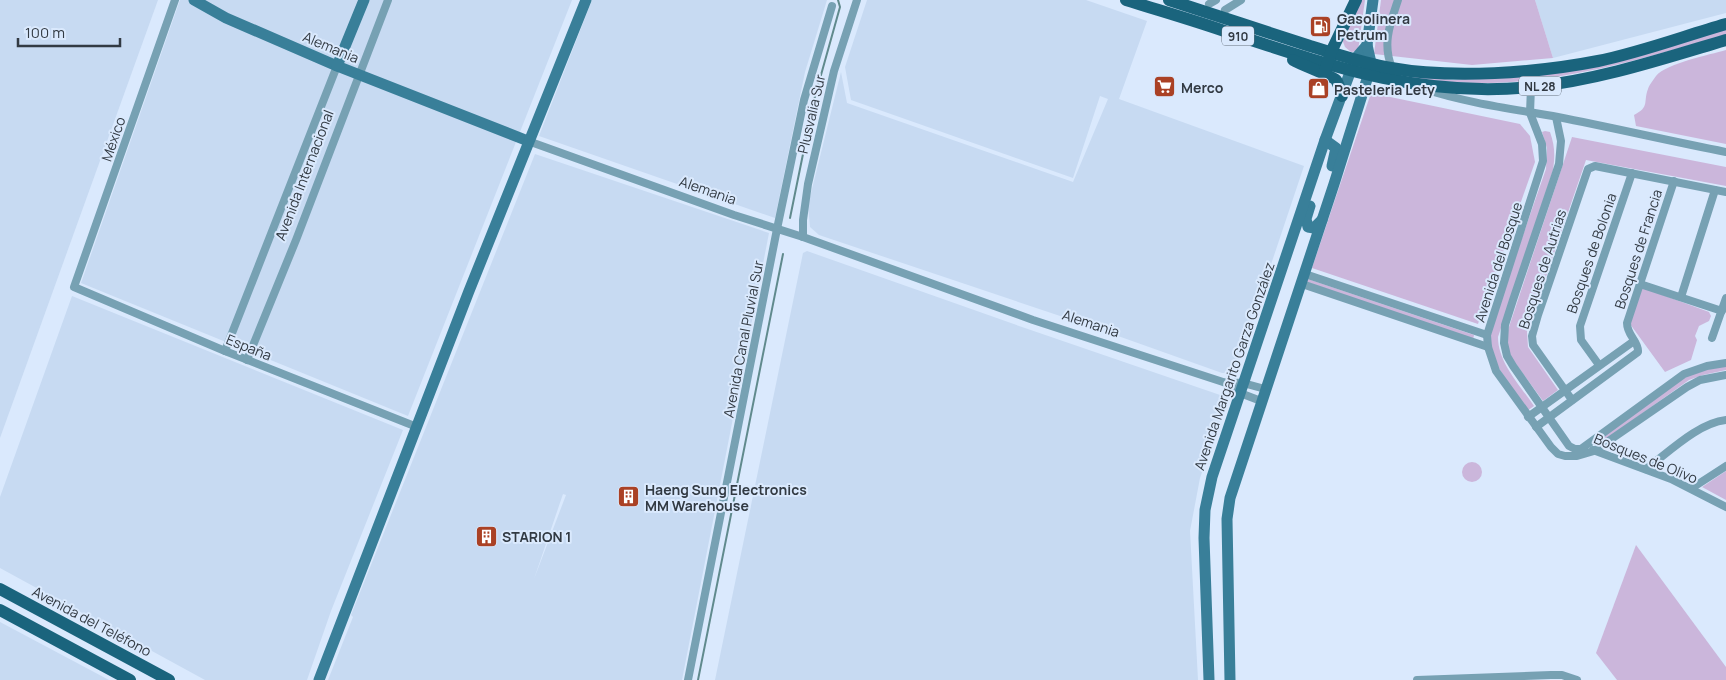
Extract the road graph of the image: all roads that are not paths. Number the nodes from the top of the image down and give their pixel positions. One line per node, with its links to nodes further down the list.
1 (175, 0): 46 (street, México)
2 (194, 0): 22 (main road, Alemania)
3 (364, 0): 22 (main road, Avenida Internacional)
4 (388, 0): 26 (street, Avenida Internacional)
5 (586, 0): 33 (main road)
6 (857, 0): 43 (street, Plusvalia Sur)
7 (1126, 0): 21 (main road, 910)
8 (1169, 0): 21 (main road, 910)
9 (1194, 0): 14 (main road)
10 (1242, 0): 16 (street)
11 (1356, 0): 21 (main road)
12 (1373, 0): 19 (main road)
13 (1398, 0): 23 (street)
14 (1212, 2): 16 (main road)
15 (832, 6): 42 (street, Avenida Canal Pluvial Sur)
16 (1225, 10): 21 (main road)
17 (1726, 24): 23 (main road, NL 28)
18 (1726, 40): 28 (main road, NL 28)
19 (1367, 45): 20 (main road, Avenida Margarito Garza González); 24 (main road)
20 (1355, 59): 21 (main road, 910); 24 (main road, NL 28); 25 (main road, Avenida Margarito Garza González)
21 (1327, 63): 25 (main road, 910); 29 (main road)
22 (337, 66): 26 (main road, Alemania); 54 (street, Avenida Internacional)
23 (1392, 68): 24 (main road, NL 28)
24 (1370, 70): 25 (main road, NL 28); 27 (main road, NL 28); 38 (main road)
25 (1350, 72): 29 (main road, Avenida Margarito Garza González)
26 (359, 75): 33 (main road, Alemania); 55 (street, Avenida Internacional)
27 (1408, 84): 28 (main road, NL 28); 30 (street)
28 (1531, 87): 30 (street)
29 (1342, 96): 32 (main road, Avenida Margarito Garza González)
30 (1530, 112): 31 (street); 50 (street, Avenida del Bosque)
31 (1556, 117): 34 (street); 63 (street, Avenida del Bosque)
32 (1325, 140): 35 (main road, Avenida Margarito Garza González); 38 (main road)
33 (528, 141): 42 (street, Alemania); 67 (main road)
34 (1726, 152)
35 (1316, 166): 41 (main road); 59 (main road, Avenida Margarito Garza González)
36 (1632, 173): 37 (street); 57 (street, Bosques de Bolonia); 60 (street, Bosques de Autrias)
37 (1674, 181): 39 (street); 45 (street, Bosques de Francia)
38 (1334, 184): 41 (main road)
39 (1715, 190): 40 (street); 47 (street)
40 (1726, 192)
41 (1323, 219): 44 (main road)
42 (777, 229): 43 (street, Alemania); 83 (street, Avenida Canal Pluvial Sur)
43 (803, 237): 59 (street, Alemania)
44 (1303, 279): 50 (street); 53 (street); 61 (main road)
45 (1640, 284): 47 (street); 52 (street, Bosques de Francia)
46 (74, 287): 54 (street, España)
47 (1681, 298): 49 (street)
48 (1726, 298): 49 (street)
49 (1722, 311): 51 (street)
50 (1487, 335): 53 (street, Avenida del Bosque)
51 (1712, 338)
52 (1634, 341): 57 (street); 62 (street, Bosques de Francia)
53 (1488, 347): 64 (street, Avenida del Bosque)
54 (225, 351): 55 (street, España)
55 (247, 360): 67 (street, España)
56 (1726, 363): 69 (street)
57 (1599, 365): 60 (street)
58 (1726, 375): 70 (street)
59 (1241, 388): 61 (street, Alemania); 61 (street, Alemania); 84 (main road, Avenida Margarito Garza González)
60 (1565, 390): 62 (street, Bosques de Autrias); 63 (street)
61 (1263, 395): 85 (main road)
62 (1572, 400): 65 (street)
63 (1541, 408): 64 (street); 65 (street, Avenida del Bosque)
64 (1528, 417): 68 (street, Avenida del Bosque)
65 (1548, 418): 68 (street); 69 (street, Avenida del Bosque)
66 (1726, 420): 72 (street)
67 (417, 426): 82 (main road)
68 (1536, 427): 70 (street, Avenida del Bosque)
69 (1584, 447): 70 (street, Bosques de Olivo)
70 (1594, 450): 72 (street, Bosques de Olivo)
71 (1726, 466): 73 (street)
72 (1646, 469): 73 (street, Bosques de Olivo)
73 (1692, 488): 74 (street, Bosques de Olivo)
74 (1726, 507)
75 (0, 589): 81 (main road, Avenida del Teléfono)
76 (0, 610): 80 (main road)
77 (1526, 677): 79 (street); 87 (street)
78 (1456, 679): 79 (street); 86 (street)
79 (1490, 679)
80 (130, 680)
81 (169, 680)
82 (318, 680)
83 (688, 680)
84 (1209, 680)
85 (1230, 680)
86 (1418, 680)
87 (1577, 680)

